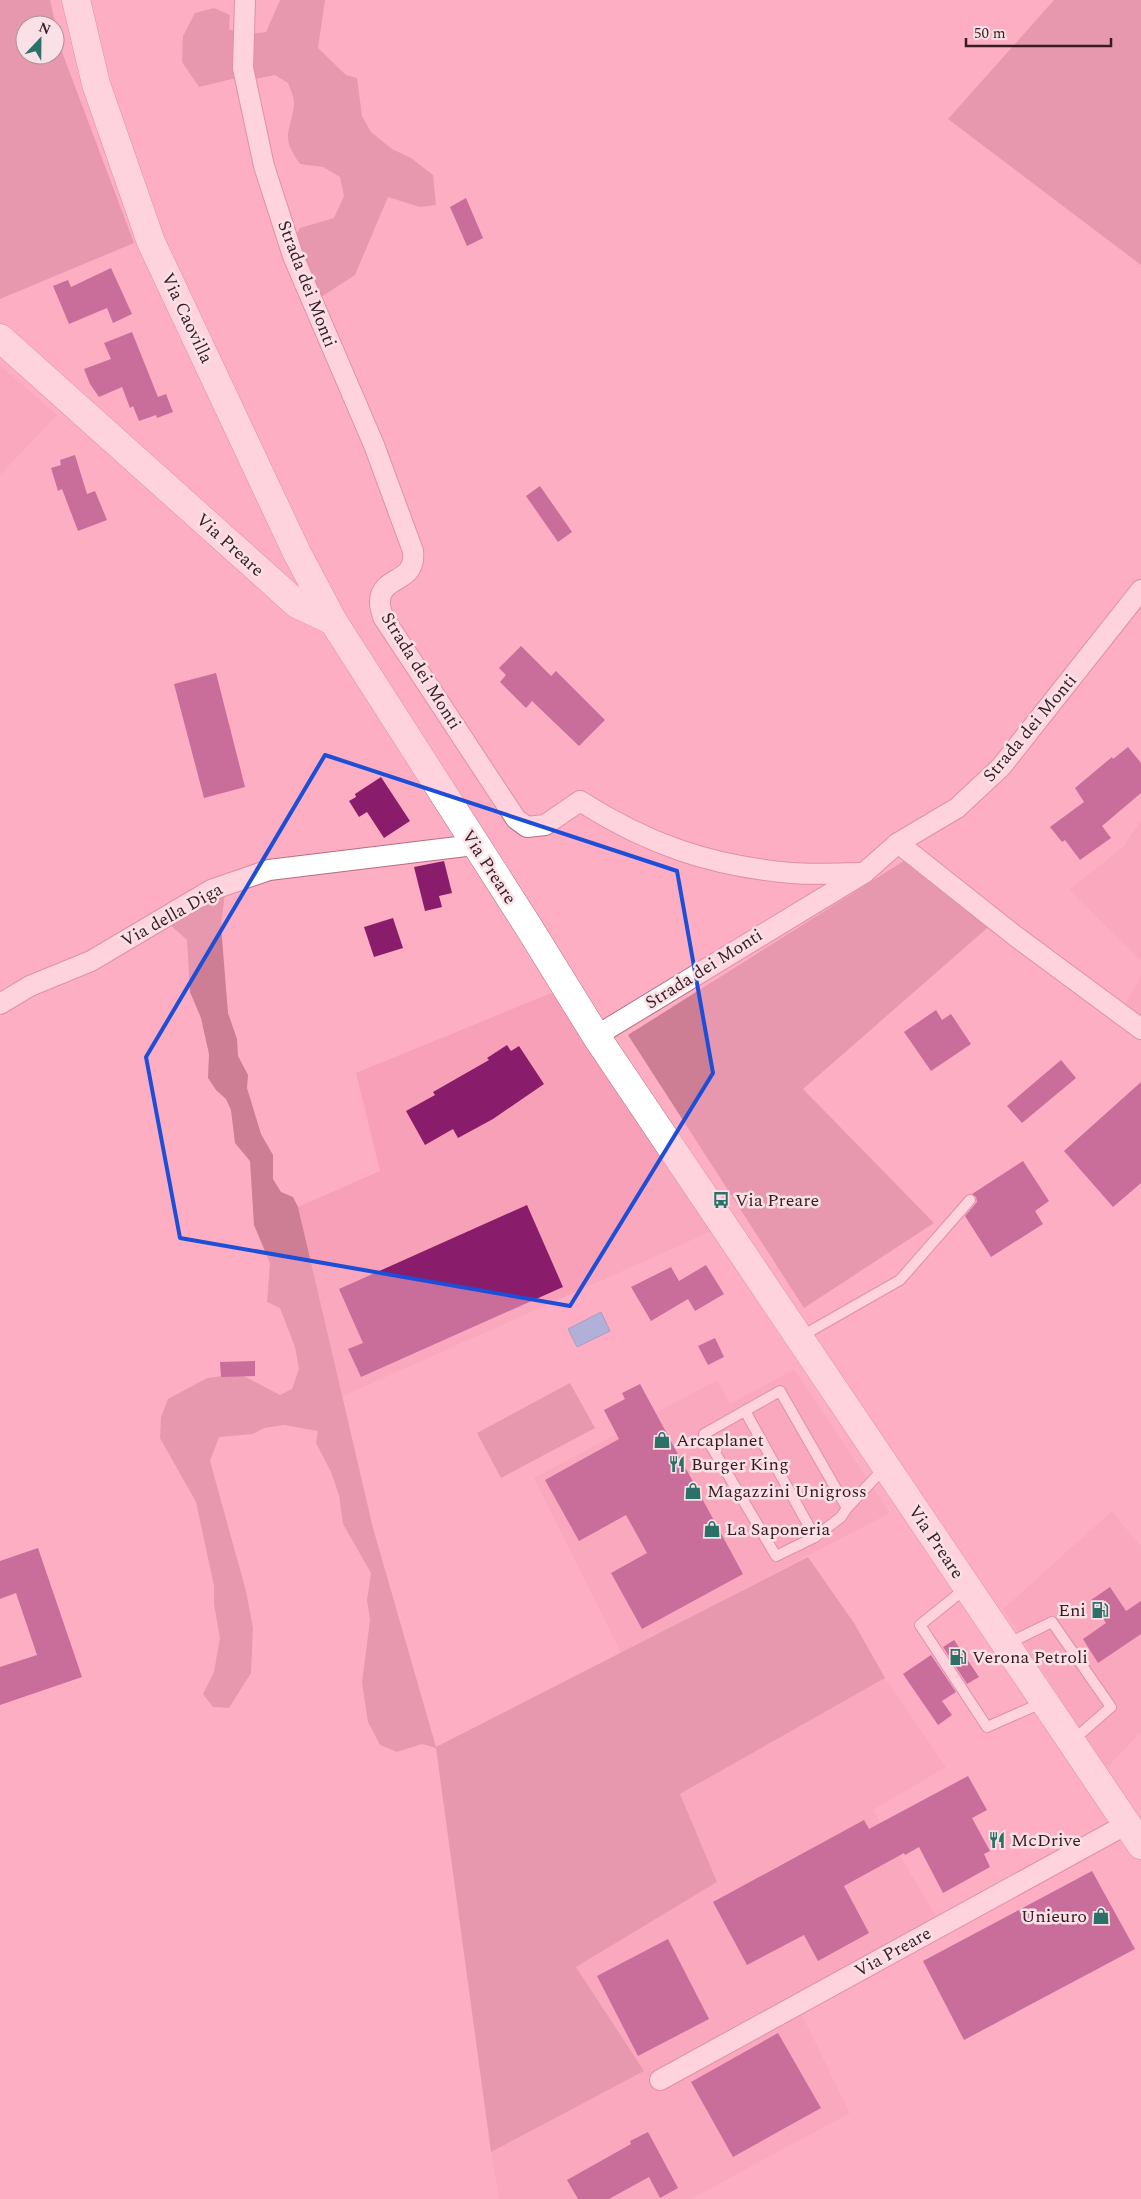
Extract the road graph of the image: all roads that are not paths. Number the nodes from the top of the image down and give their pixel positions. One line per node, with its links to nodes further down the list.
1 (76, 0): 5 (main road, Via Caovilla)
2 (245, 0): 8 (street, Strada dei Monti)
3 (0, 338): 5 (main road, Via Preare)
4 (1141, 590): 6 (street, Strada dei Monti)
5 (333, 622): 7 (main road, Via Preare)
6 (898, 843): 8 (street, Strada dei Monti); 10 (street)
7 (474, 845): 9 (street, Via della Diga); 11 (main road, Via Preare)
8 (864, 873): 11 (street, Strada dei Monti)
9 (0, 1004)
10 (1141, 1029)
11 (596, 1036): 13 (main road, Via Preare)
12 (970, 1200): 13 (lane)
13 (799, 1338): 15 (main road, Via Preare)
14 (745, 1411): 16 (lane); 17 (lane); 17 (lane)
15 (886, 1466): 16 (lane); 18 (main road, Via Preare)
16 (847, 1508): 17 (lane)
17 (815, 1536)
18 (966, 1587): 19 (main road, Via Preare); 20 (lane)
19 (1006, 1645): 20 (main road, Via Preare); 21 (lane)
20 (1044, 1702): 21 (main road, Via Preare)
21 (1071, 1742): 22 (main road, Via Preare)
22 (1134, 1834): 23 (street, Via Preare)
23 (660, 2080)

